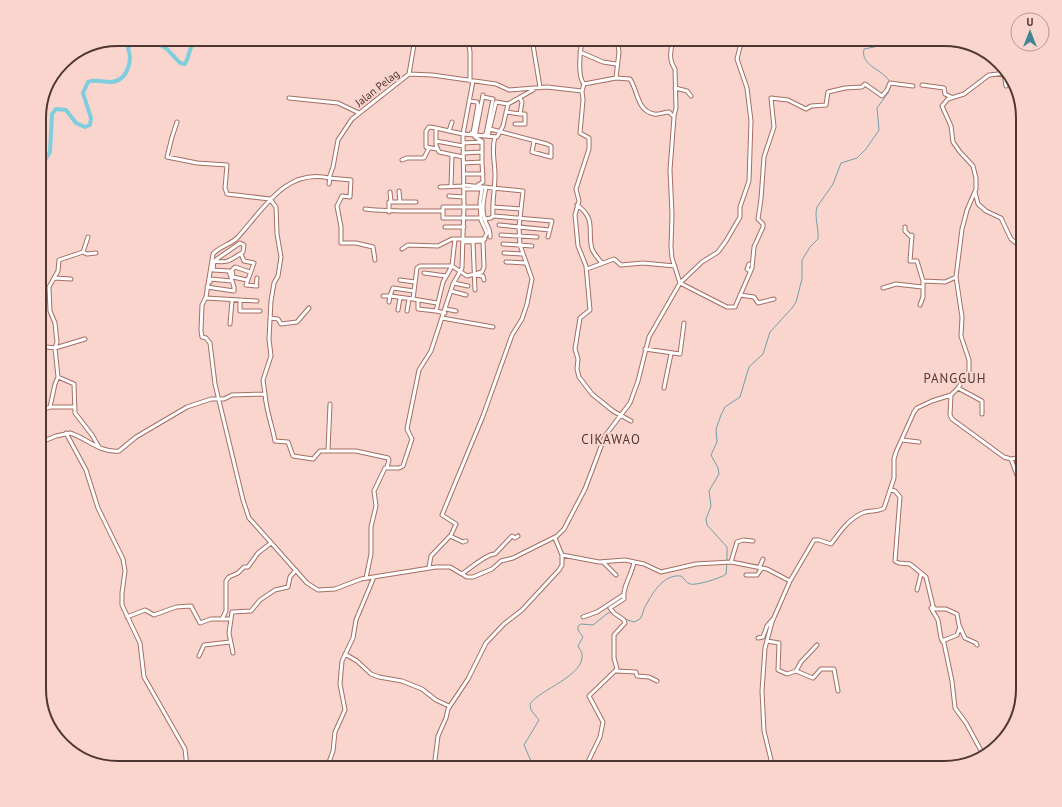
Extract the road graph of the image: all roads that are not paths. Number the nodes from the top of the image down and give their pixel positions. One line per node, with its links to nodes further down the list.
1 (415, 46): 10 (street)
2 (469, 46): 13 (street)
3 (533, 46): 19 (street)
4 (581, 46): 8 (street)
5 (618, 46): 9 (street)
6 (672, 46): 20 (street)
7 (740, 46): 139 (street)
8 (580, 52): 9 (street); 15 (street)
9 (616, 64): 12 (street)
10 (409, 74): 13 (street, Jalan Pelag); 30 (street, Jalan Pelag)
11 (1001, 74): 24 (street)
12 (616, 78): 15 (street); 32 (street)
13 (472, 81): 21 (street, Jalan Pelag); 27 (street)
14 (1006, 81): 18 (street)
15 (584, 84): 22 (street)
16 (922, 85): 24 (street)
17 (913, 86): 123 (street)
18 (1006, 86)
19 (540, 87): 21 (street, Jalan Pelag); 22 (street, Jalan Pelag)
20 (675, 88): 23 (street); 32 (street)
21 (534, 89): 26 (street)
22 (582, 91): 75 (street)
23 (690, 96)
24 (951, 97): 67 (street)
25 (289, 98): 30 (street)
26 (520, 98): 28 (street); 31 (street)
27 (469, 101): 40 (street); 40 (street)
28 (508, 104): 29 (street); 37 (street)
29 (506, 112): 31 (street); 39 (street)
30 (359, 113): 58 (street, Jalan Pelag)
31 (520, 114): 35 (street)
32 (674, 116): 120 (street)
33 (178, 122): 71 (street)
34 (452, 122): 38 (street)
35 (515, 124)
36 (436, 128): 38 (street); 44 (street); 48 (street)
37 (490, 129): 39 (street); 42 (street)
38 (449, 131): 40 (street)
39 (500, 131): 43 (street); 45 (street)
40 (463, 133): 41 (street); 47 (street)
41 (476, 134): 41 (street); 42 (street); 46 (street)
42 (488, 136): 43 (street)
43 (495, 137): 65 (street)
44 (436, 141): 47 (street); 49 (street)
45 (534, 141): 45 (street)
46 (482, 142): 47 (street); 50 (street)
47 (463, 145): 52 (street)
48 (429, 148): 49 (street); 53 (street)
49 (437, 149): 51 (street)
50 (482, 152): 52 (street); 54 (street)
51 (452, 155): 52 (street); 60 (street)
52 (463, 155): 55 (street)
53 (402, 160)
54 (482, 162): 55 (street); 57 (street)
55 (463, 163): 56 (street)
56 (464, 174): 57 (street); 63 (street)
57 (483, 174): 61 (street)
58 (330, 178): 59 (street, Jalan Pelag); 71 (street); 113 (street)
59 (329, 184)
60 (451, 186): 62 (street); 63 (street)
61 (475, 186): 63 (street); 64 (street)
62 (440, 187)
63 (464, 187): 70 (street); 77 (street)
64 (486, 187): 65 (street); 85 (street)
65 (493, 189): 80 (street); 85 (street)
66 (399, 191): 73 (street)
67 (975, 191): 103 (street); 128 (street)
68 (390, 192): 72 (street)
69 (450, 196): 70 (street)
70 (464, 197): 76 (street)
71 (270, 199): 114 (street); 171 (street)
72 (390, 202): 73 (street); 82 (street)
73 (400, 202): 74 (street)
74 (416, 202)
75 (577, 205): 116 (street); 121 (street)
76 (464, 207): 77 (street); 81 (street); 84 (street)
77 (480, 207): 85 (street)
78 (493, 207): 80 (street)
79 (365, 209): 82 (street)
80 (521, 209): 86 (street)
81 (443, 211): 82 (street); 84 (street)
82 (389, 212)
83 (494, 216): 86 (street)
84 (464, 218): 85 (street); 91 (street)
85 (483, 218): 96 (street); 101 (street)
86 (520, 218): 89 (street); 92 (street)
87 (499, 225): 89 (street)
88 (445, 227): 91 (street)
89 (520, 227): 92 (street); 94 (street)
90 (905, 227): 136 (street)
91 (464, 228): 100 (street)
92 (550, 230): 98 (street)
93 (501, 235): 94 (street)
94 (519, 236): 97 (street); 105 (street)
95 (88, 237): 108 (street)
96 (490, 237)
97 (537, 237)
98 (548, 237)
99 (455, 239): 100 (street); 107 (street); 119 (street)
100 (463, 240): 101 (street); 102 (street); 122 (street)
101 (484, 240): 102 (street); 126 (street)
102 (473, 242): 126 (street)
103 (1016, 243)
104 (503, 244): 105 (street)
105 (520, 245): 106 (street); 112 (street)
106 (532, 246)
107 (402, 249)
108 (83, 252): 109 (street); 129 (street)
109 (96, 253)
110 (504, 253): 112 (street)
111 (241, 254): 114 (street); 114 (street); 124 (street)
112 (523, 254): 117 (street)
113 (374, 260)
114 (213, 261): 135 (street); 142 (street)
115 (506, 262): 117 (street)
116 (600, 262): 120 (street); 121 (street)
117 (525, 263): 205 (street)
118 (749, 264): 123 (street)
119 (452, 266): 122 (street); 127 (street); 137 (street)
120 (675, 266): 139 (street)
121 (587, 269): 192 (street)
122 (460, 271): 126 (street); 138 (street)
123 (750, 271): 148 (street)
124 (250, 272): 132 (street); 132 (street)
125 (424, 273): 127 (street)
126 (474, 275): 134 (street); 144 (street)
127 (446, 276): 161 (street)
128 (956, 277): 136 (street); 183 (street)
129 (54, 278): 131 (street); 178 (street)
130 (257, 278): 132 (street)
131 (71, 279)
132 (247, 280)
133 (400, 280): 137 (street)
134 (484, 280)
135 (232, 281): 142 (street); 142 (street)
136 (923, 281): 141 (street)
137 (415, 282): 145 (street)
138 (454, 283): 140 (street); 146 (street)
139 (680, 283): 148 (street); 179 (street)
140 (468, 286)
141 (922, 287): 143 (street); 162 (street)
142 (208, 288): 151 (street)
143 (883, 288)
144 (475, 290)
145 (414, 291): 150 (street); 153 (street)
146 (451, 291): 147 (street); 164 (street)
147 (466, 295)
148 (740, 295): 155 (street)
149 (383, 296): 150 (street)
150 (390, 296): 152 (street); 160 (street)
151 (206, 298): 157 (street); 186 (street)
152 (400, 298): 154 (street); 166 (street)
153 (413, 298): 154 (street); 156 (street)
154 (409, 299): 167 (street)
155 (774, 299)
156 (418, 300): 161 (street); 168 (street)
157 (232, 301): 159 (street); 174 (street)
158 (257, 301): 159 (street)
159 (240, 302): 165 (street)
160 (389, 302)
161 (437, 303): 168 (street)
162 (920, 305)
163 (309, 308): 171 (street)
164 (446, 309): 169 (street); 170 (street)
165 (260, 310)
166 (398, 310)
167 (407, 311)
168 (436, 311): 170 (street)
169 (456, 311)
170 (445, 313): 172 (street)
171 (270, 318): 184 (street)
172 (442, 318): 175 (street); 202 (street)
173 (684, 323): 180 (street)
174 (230, 324)
175 (493, 327)
176 (85, 339): 178 (street)
177 (46, 347): 178 (street)
178 (55, 348): 181 (street)
179 (645, 349): 180 (street); 192 (street)
180 (671, 354): 182 (street)
181 (58, 377): 188 (street); 189 (street)
182 (664, 388)
183 (958, 388): 185 (street); 191 (street)
184 (265, 394): 186 (street); 199 (street)
185 (951, 395): 196 (street); 201 (street)
186 (219, 399): 198 (street); 210 (street)
187 (330, 404): 199 (street)
188 (50, 406): 189 (street); 190 (street)
189 (74, 407): 198 (street)
190 (46, 408)
191 (982, 414)
192 (621, 416): 193 (street); 207 (street)
193 (631, 422)
194 (66, 433): 195 (street); 198 (street); 229 (street)
195 (46, 440)
196 (902, 440): 197 (street); 204 (street)
197 (919, 442)
198 (99, 447)
199 (328, 450): 202 (street)
200 (1016, 458): 201 (street)
201 (1011, 459): 203 (street)
202 (387, 467): 224 (street)
203 (1016, 472)
204 (891, 490): 220 (street); 225 (street)
205 (451, 536): 208 (street); 216 (street)
206 (518, 536): 219 (street)
207 (555, 538): 211 (street); 219 (street)
208 (466, 541)
209 (753, 541): 215 (street)
210 (271, 543): 218 (street); 232 (street)
211 (562, 555): 213 (street); 248 (street)
212 (763, 559): 217 (street)
213 (603, 562): 214 (street); 222 (street)
214 (634, 562): 215 (street); 227 (street)
215 (731, 562): 217 (street)
216 (429, 567): 219 (street); 223 (street)
217 (760, 568): 221 (street); 225 (street)
218 (296, 570): 224 (street); 233 (street)
219 (462, 574)
220 (921, 574): 226 (street); 228 (street)
221 (746, 575)
222 (616, 576)
223 (374, 577): 224 (street); 242 (street)
224 (366, 578)
225 (790, 581): 231 (street)
226 (917, 590)
227 (623, 595): 230 (street); 244 (street)
228 (933, 606): 234 (street); 238 (street)
229 (127, 617): 232 (street); 250 (street)
230 (583, 618)
231 (774, 618): 235 (street); 236 (street)
232 (222, 619): 233 (street)
233 (230, 619): 237 (street)
234 (960, 627): 238 (street); 240 (street)
235 (758, 638)
236 (767, 641): 245 (street); 254 (street)
237 (230, 642): 241 (street); 243 (street)
238 (942, 642): 249 (street)
239 (817, 645): 245 (street)
240 (977, 645)
241 (233, 653)
242 (345, 654): 248 (street); 251 (street)
243 (199, 656)
244 (616, 671): 246 (street); 253 (street)
245 (796, 672): 247 (street)
246 (657, 681)
247 (838, 691)
248 (449, 706): 252 (street)
249 (981, 750)
250 (186, 761)
251 (329, 761)
252 (435, 761)
253 (588, 761)
254 (771, 761)

